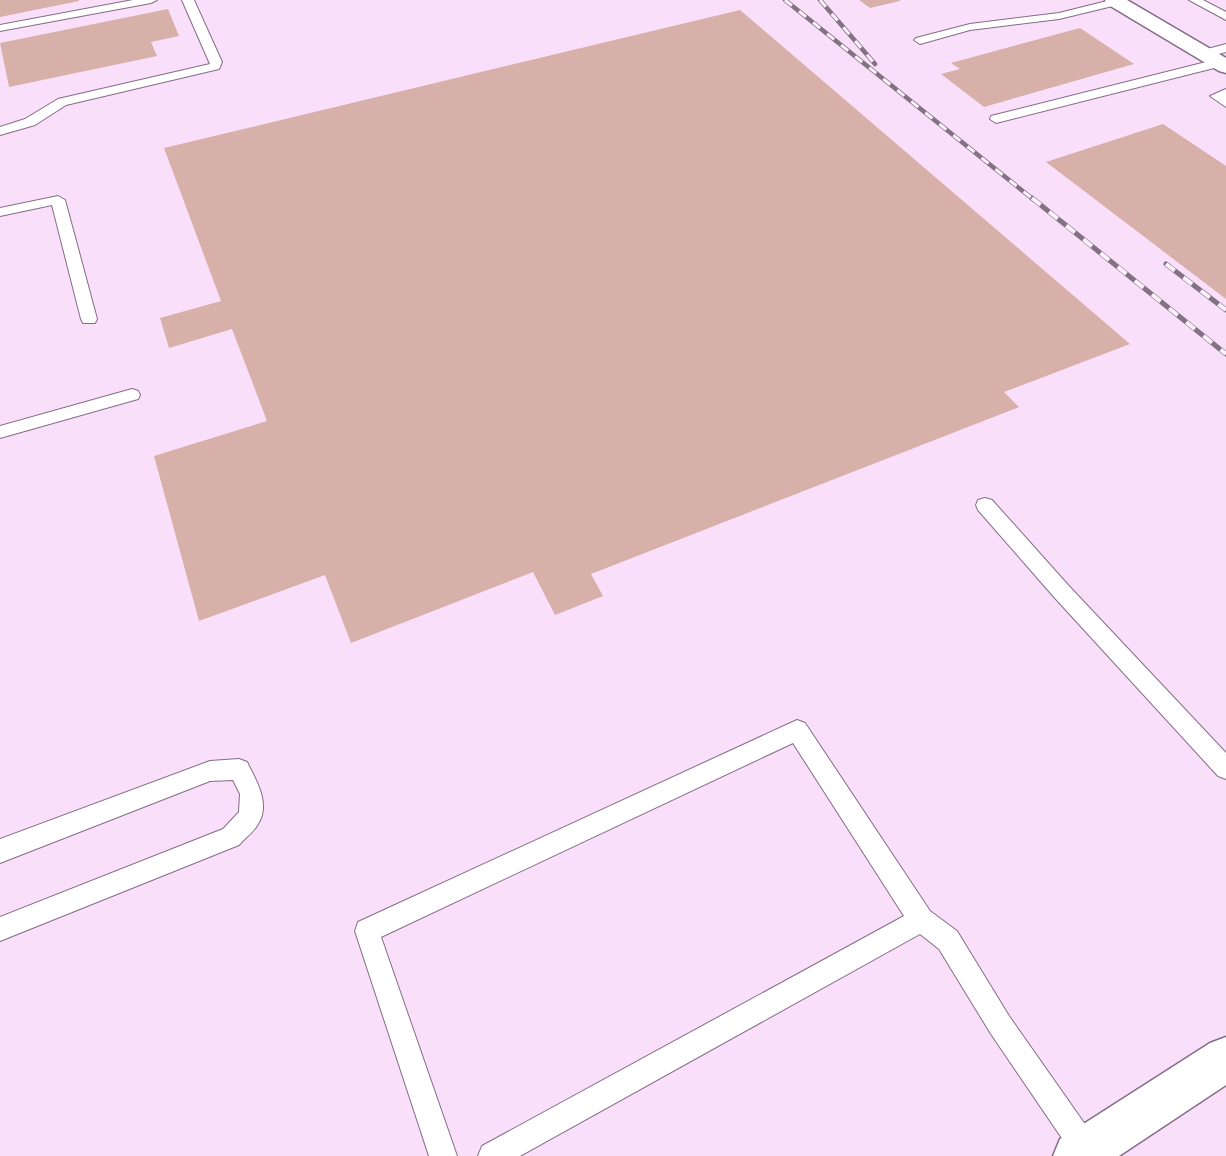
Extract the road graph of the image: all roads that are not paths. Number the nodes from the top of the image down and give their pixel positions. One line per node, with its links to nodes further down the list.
1 (151, 0): 6 (lane)
2 (188, 0): 12 (lane)
3 (1195, 0): 5 (lane)
4 (1115, 1): 7 (lane); 8 (street)
5 (1226, 17)
6 (0, 28)
7 (920, 40)
8 (1219, 58): 11 (lane)
9 (1226, 93): 10 (lane)
10 (1226, 103)
11 (996, 119)
12 (0, 130)
13 (0, 212): 14 (lane)
14 (89, 320)
15 (132, 395): 16 (lane)
16 (0, 432)
17 (985, 505): 18 (lane)
18 (1226, 769)
19 (0, 851): 21 (lane)
20 (921, 920): 23 (lane); 24 (lane); 25 (lane)
21 (0, 929)
22 (1226, 1059): 23 (street)
23 (1081, 1153)
24 (443, 1156)
25 (492, 1156)

